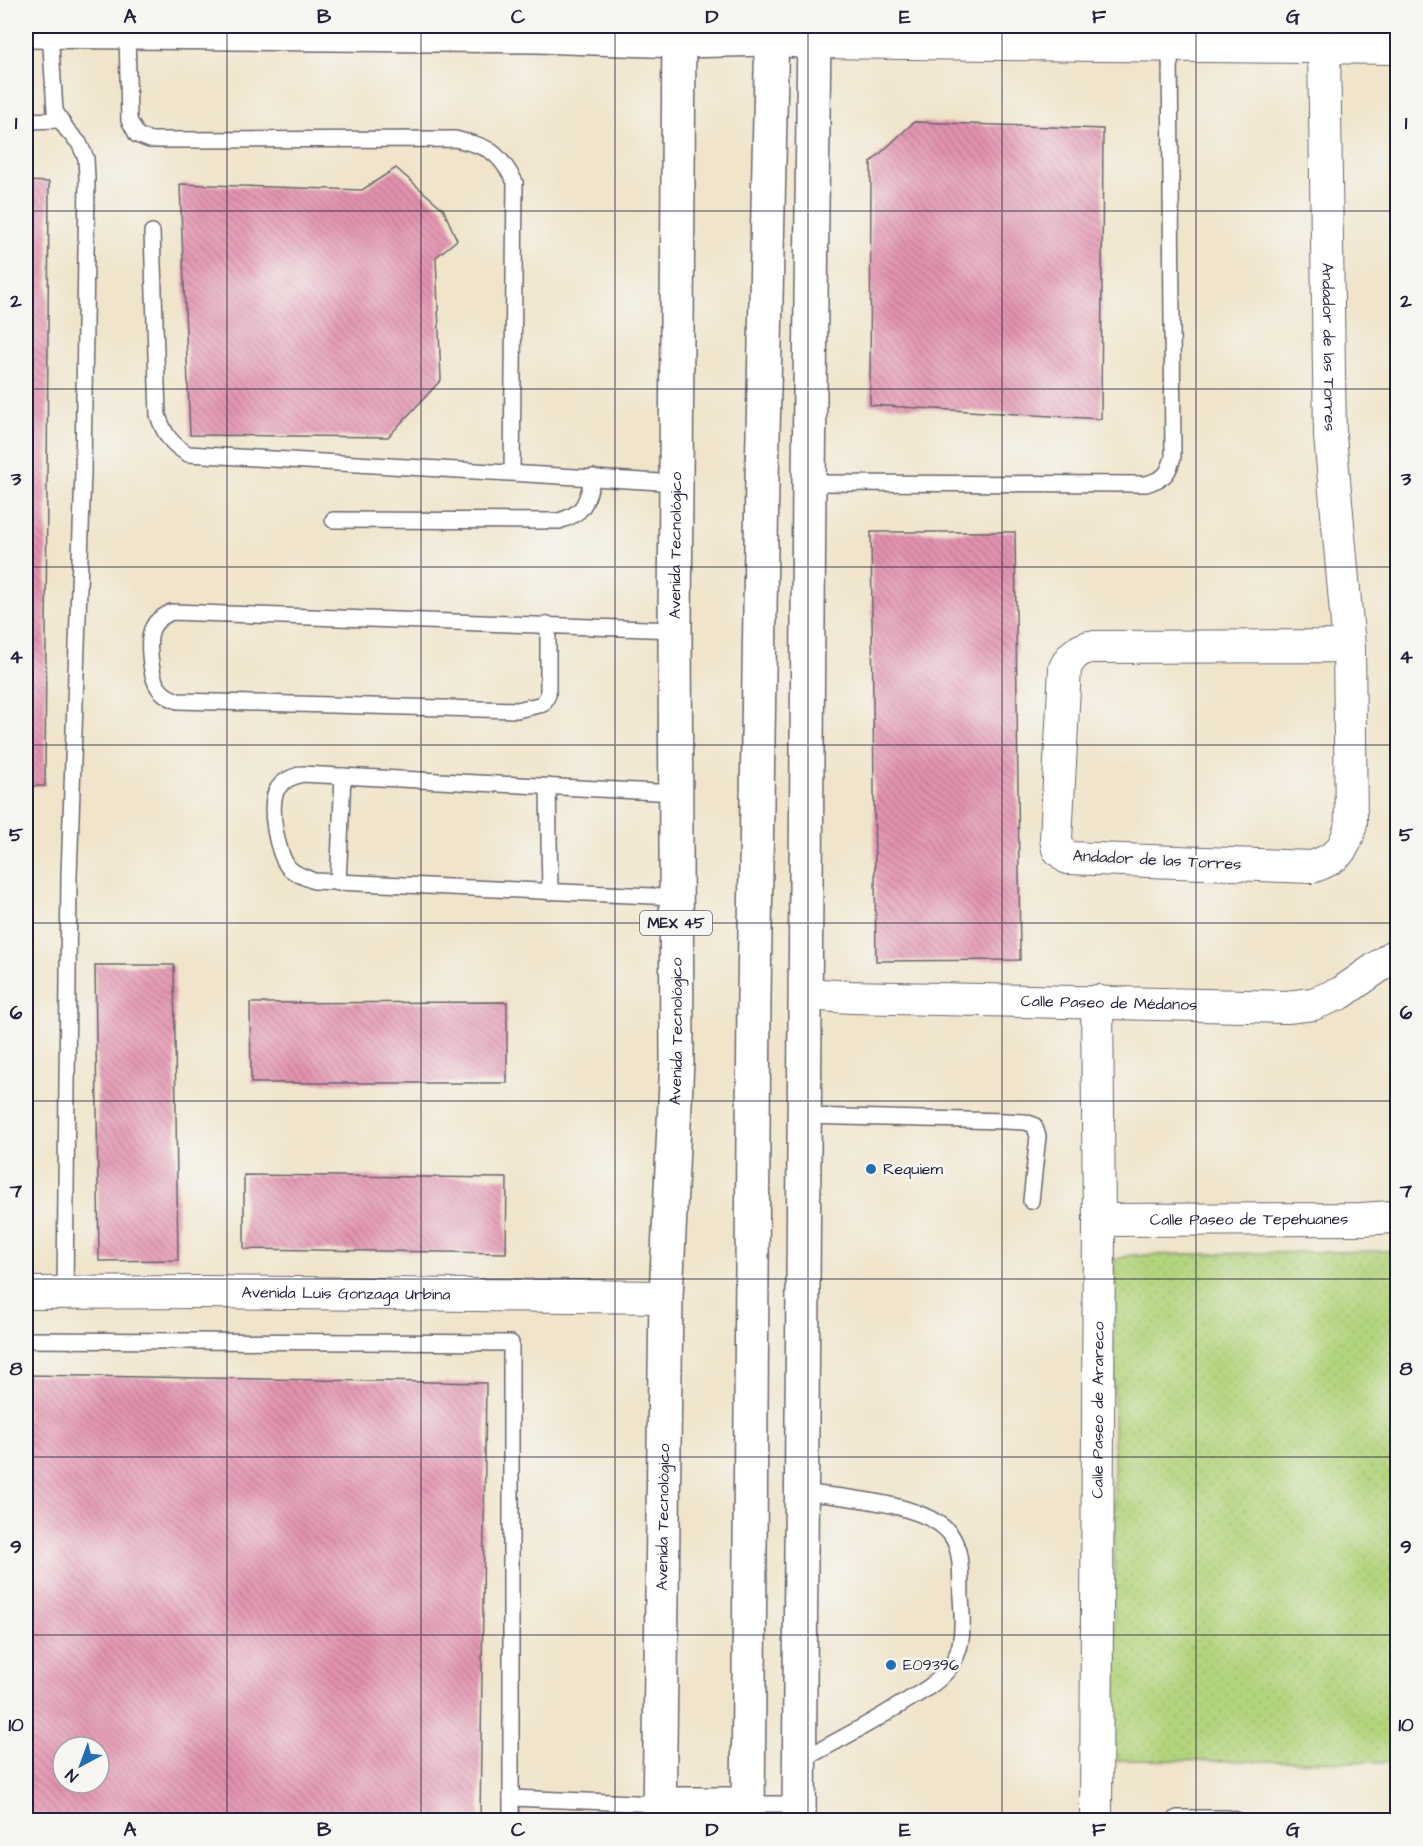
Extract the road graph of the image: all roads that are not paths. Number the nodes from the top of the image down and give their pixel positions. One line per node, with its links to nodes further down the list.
1 (38, 31): 3 (main road); 11 (lane)
2 (538, 31): 3 (main road); 5 (main road)
3 (127, 32): 14 (lane)
4 (772, 32): 5 (main road); 6 (main road); 43 (main road)
5 (679, 33): 16 (main road, Avenida Tecnológico / MEX 45)
6 (815, 34): 7 (street); 17 (main road)
7 (1119, 35): 8 (street)
8 (1170, 45): 9 (street); 17 (lane)
9 (1324, 47): 10 (street); 21 (street, Andador de las Torres)
10 (1398, 48)
11 (60, 120): 12 (lane); 36 (lane)
12 (26, 121)
13 (152, 232): 14 (lane)
14 (512, 472): 15 (lane)
15 (593, 477): 16 (lane); 18 (lane)
16 (677, 483): 20 (main road, Avenida Tecnológico / MEX 45)
17 (809, 483): 29 (main road)
18 (333, 520)
19 (548, 624): 19 (lane); 20 (lane)
20 (675, 630): 24 (main road, Avenida Tecnológico / MEX 45)
21 (1349, 646): 21 (street, Andador de las Torres)
22 (343, 776): 23 (lane); 25 (lane); 25 (lane)
23 (548, 786): 24 (lane); 26 (lane)
24 (676, 793): 27 (main road, Avenida Tecnológico / MEX 45)
25 (338, 883): 26 (lane)
26 (549, 892): 27 (lane)
27 (675, 897): 37 (main road, Avenida Tecnológico / MEX 45)
28 (1398, 952): 30 (street, Calle Paseo de Médanos)
29 (805, 994): 30 (street, Calle Paseo de Médanos); 31 (main road)
30 (1097, 1001): 34 (street, Calle Paseo de Arareco)
31 (804, 1116): 32 (lane); 39 (main road)
32 (1031, 1201)
33 (1398, 1215): 34 (street, Calle Paseo de Tepehuanes)
34 (1099, 1220): 47 (street, Calle Paseo de Arareco)
35 (26, 1293): 36 (street, Avenida Luis Gonzaga Urbina)
36 (65, 1293): 37 (street, Avenida Luis Gonzaga Urbina)
37 (666, 1297): 42 (main road, Avenida Tecnológico / MEX 45)
38 (26, 1340): 41 (lane)
39 (801, 1492): 40 (main road); 40 (lane)
40 (799, 1761): 44 (main road)
41 (511, 1798): 42 (lane); 46 (lane)
42 (659, 1812): 43 (main road)
43 (748, 1812): 44 (lane)
44 (799, 1812)
45 (1177, 1818): 48 (lane)
46 (511, 1821)
47 (1096, 1821)
48 (1237, 1821)

